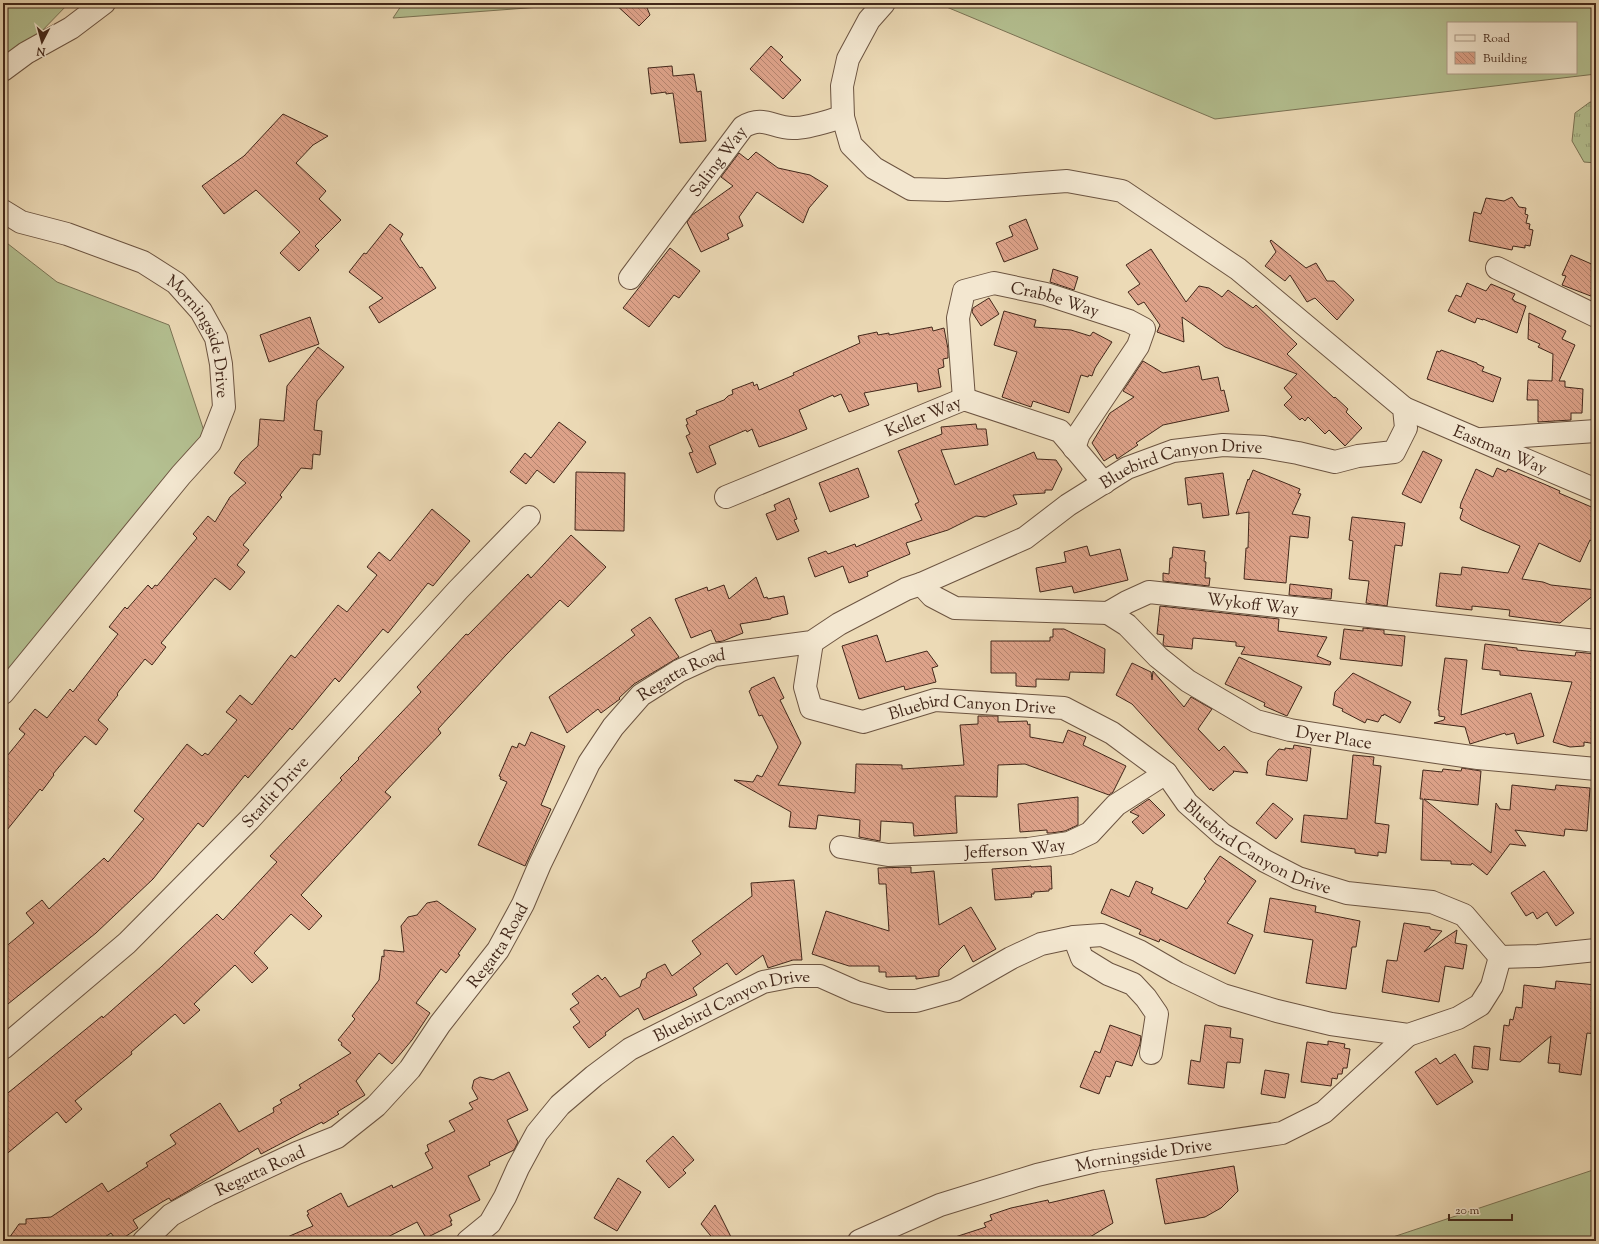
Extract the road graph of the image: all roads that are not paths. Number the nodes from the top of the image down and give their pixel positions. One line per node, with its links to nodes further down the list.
1 (104, 3): 3 (street)
2 (884, 3): 4 (street)
3 (3, 70)
4 (843, 117): 7 (street, Saling Way); 10 (street)
5 (3, 211): 22 (street, Morningside Drive)
6 (1497, 268): 8 (street)
7 (630, 278)
8 (1596, 316)
9 (964, 399): 13 (street, Keller Way); 13 (street, Crabbe Way); 16 (street, Keller Way)
10 (1404, 408): 12 (street, Eastman Way); 14 (street, Bluebird Canyon Drive)
11 (1596, 431): 12 (street)
12 (1478, 439): 15 (street, Eastman Way)
13 (1074, 448): 14 (street, Keller Way)
14 (1104, 483): 18 (street, Bluebird Canyon Drive)
15 (1596, 490)
16 (726, 497)
17 (529, 517): 30 (street, Starlit Drive)
18 (921, 584): 19 (street); 21 (street, Bluebird Canyon Drive)
19 (1108, 613): 20 (street, Wykoff Way); 23 (street, Dyer Place)
20 (1596, 641)
21 (812, 642): 24 (street, Bluebird Canyon Drive); 32 (street, Regatta Road)
22 (3, 693)
23 (1596, 769)
24 (1166, 773): 25 (street, Jefferson Way); 28 (street, Bluebird Canyon Drive)
25 (841, 847)
26 (1074, 937): 29 (street, Bluebird Canyon Drive); 31 (street); 33 (street, Bluebird Canyon Drive)
27 (1596, 950): 28 (street)
28 (1500, 957): 29 (street, Bluebird Canyon Drive)
29 (1408, 1035): 34 (street, Morningside Drive)
30 (3, 1048)
31 (1151, 1053)
32 (144, 1241)
33 (468, 1241)
34 (859, 1241)

